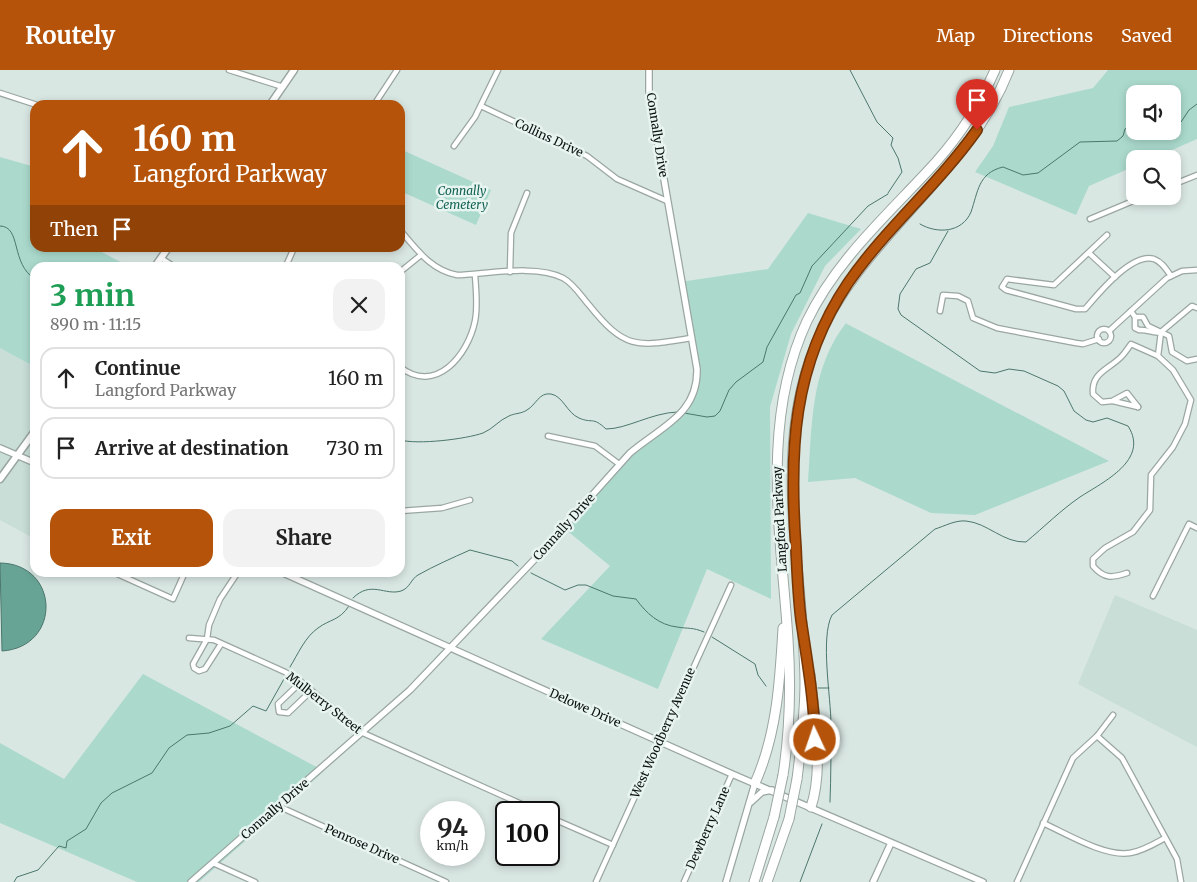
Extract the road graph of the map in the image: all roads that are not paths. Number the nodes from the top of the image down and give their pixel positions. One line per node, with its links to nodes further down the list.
1 (229, 70): 8 (street)
2 (294, 70): 8 (main road)
3 (397, 70): 11 (street)
4 (498, 70): 13 (street)
5 (649, 70): 18 (street, Connally Drive)
6 (995, 70): 65 (highway, Langford Parkway)
7 (1009, 70): 66 (highway, Langford Parkway)
8 (283, 87): 10 (main road)
9 (0, 93): 12 (street)
10 (274, 100)
11 (377, 100)
12 (30, 103)
13 (481, 106): 14 (street); 18 (street, Collins Drive)
14 (454, 146)
15 (1197, 175): 16 (street)
16 (1181, 181)
17 (527, 193): 31 (street)
18 (667, 201): 42 (street, Connally Drive)
19 (1126, 204): 20 (street)
20 (1090, 218)
21 (1107, 235): 24 (street)
22 (405, 236): 25 (street)
23 (165, 252): 26 (main road)
24 (1089, 253): 34 (street); 34 (street)
25 (421, 255): 29 (street); 32 (street)
26 (160, 258): 27 (main road); 28 (street)
27 (158, 262)
28 (166, 262)
29 (405, 268)
30 (1197, 270): 33 (street)
31 (510, 272): 32 (street); 42 (street)
32 (475, 275): 46 (street)
33 (1171, 276): 34 (street); 37 (street)
34 (1115, 277)
35 (1197, 308): 41 (street)
36 (940, 311): 43 (street)
37 (1131, 311): 38 (street); 40 (street)
38 (1136, 319): 39 (street); 39 (street)
39 (1146, 329): 41 (street)
40 (1109, 331): 43 (street); 43 (street)
41 (1160, 332): 44 (street); 45 (street)
42 (691, 338): 53 (street, Connally Drive)
43 (1099, 339)
44 (1158, 356): 47 (street); 58 (street)
45 (1197, 359)
46 (405, 370)
47 (1112, 401): 47 (street)
48 (548, 436): 53 (street)
49 (30, 438): 51 (main road)
50 (0, 448): 51 (street)
51 (17, 456): 52 (street); 54 (main road)
52 (30, 461)
53 (619, 464): 70 (street, Connally Drive)
54 (0, 479)
55 (470, 500): 56 (street)
56 (405, 510)
57 (1197, 528): 64 (street)
58 (1127, 573)
59 (129, 577): 60 (street)
60 (183, 577)
61 (235, 577): 68 (street)
62 (292, 577): 70 (street, Delowe Drive)
63 (731, 585): 76 (street, West Woodberry Avenue)
64 (1153, 596)
65 (784, 598): 78 (highway); 96 (highway, Langford Parkway, bridge)
66 (801, 618): 83 (highway); 97 (highway, Langford Parkway, bridge)
67 (189, 638): 68 (street, Mulberry Street)
68 (207, 639): 69 (street, Mulberry Street); 69 (street)
69 (221, 644): 71 (street, Mulberry Street)
70 (451, 648): 74 (street, Connally Drive); 76 (street, Delowe Drive)
71 (301, 682): 72 (street, Mulberry Street); 72 (street)
72 (311, 691): 74 (street, Mulberry Street)
73 (1113, 714): 75 (street)
74 (363, 733): 80 (street, Mulberry Street); 82 (street, Connally Drive)
75 (1096, 736): 85 (street); 86 (street)
76 (659, 741): 77 (street, Delowe Drive); 88 (street, West Woodberry Avenue)
77 (732, 774): 78 (street, Delowe Drive); 94 (street, Dewberry Lane)
78 (755, 783): 79 (street, Delowe Drive); 81 (street)
79 (772, 790): 81 (street); 83 (street, Delowe Drive)
80 (514, 801)
81 (749, 804): 95 (street)
82 (278, 806): 89 (street, Connally Drive); 92 (street, Penrose Drive)
83 (811, 808): 87 (street, Delowe Drive)
84 (560, 822): 88 (street)
85 (1044, 823): 86 (street); 100 (street)
86 (1165, 838): 101 (street)
87 (891, 842): 98 (street); 99 (street, Delowe Drive)
88 (613, 845): 93 (street, West Woodberry Avenue)
89 (213, 863): 90 (street, Connally Drive); 91 (street)
90 (191, 882)
91 (255, 882)
92 (446, 882)
93 (596, 882)
94 (684, 882)
95 (726, 882)
96 (754, 882)
97 (768, 882)
98 (873, 882)
99 (983, 882)
100 (1017, 882)
101 (1180, 882)

